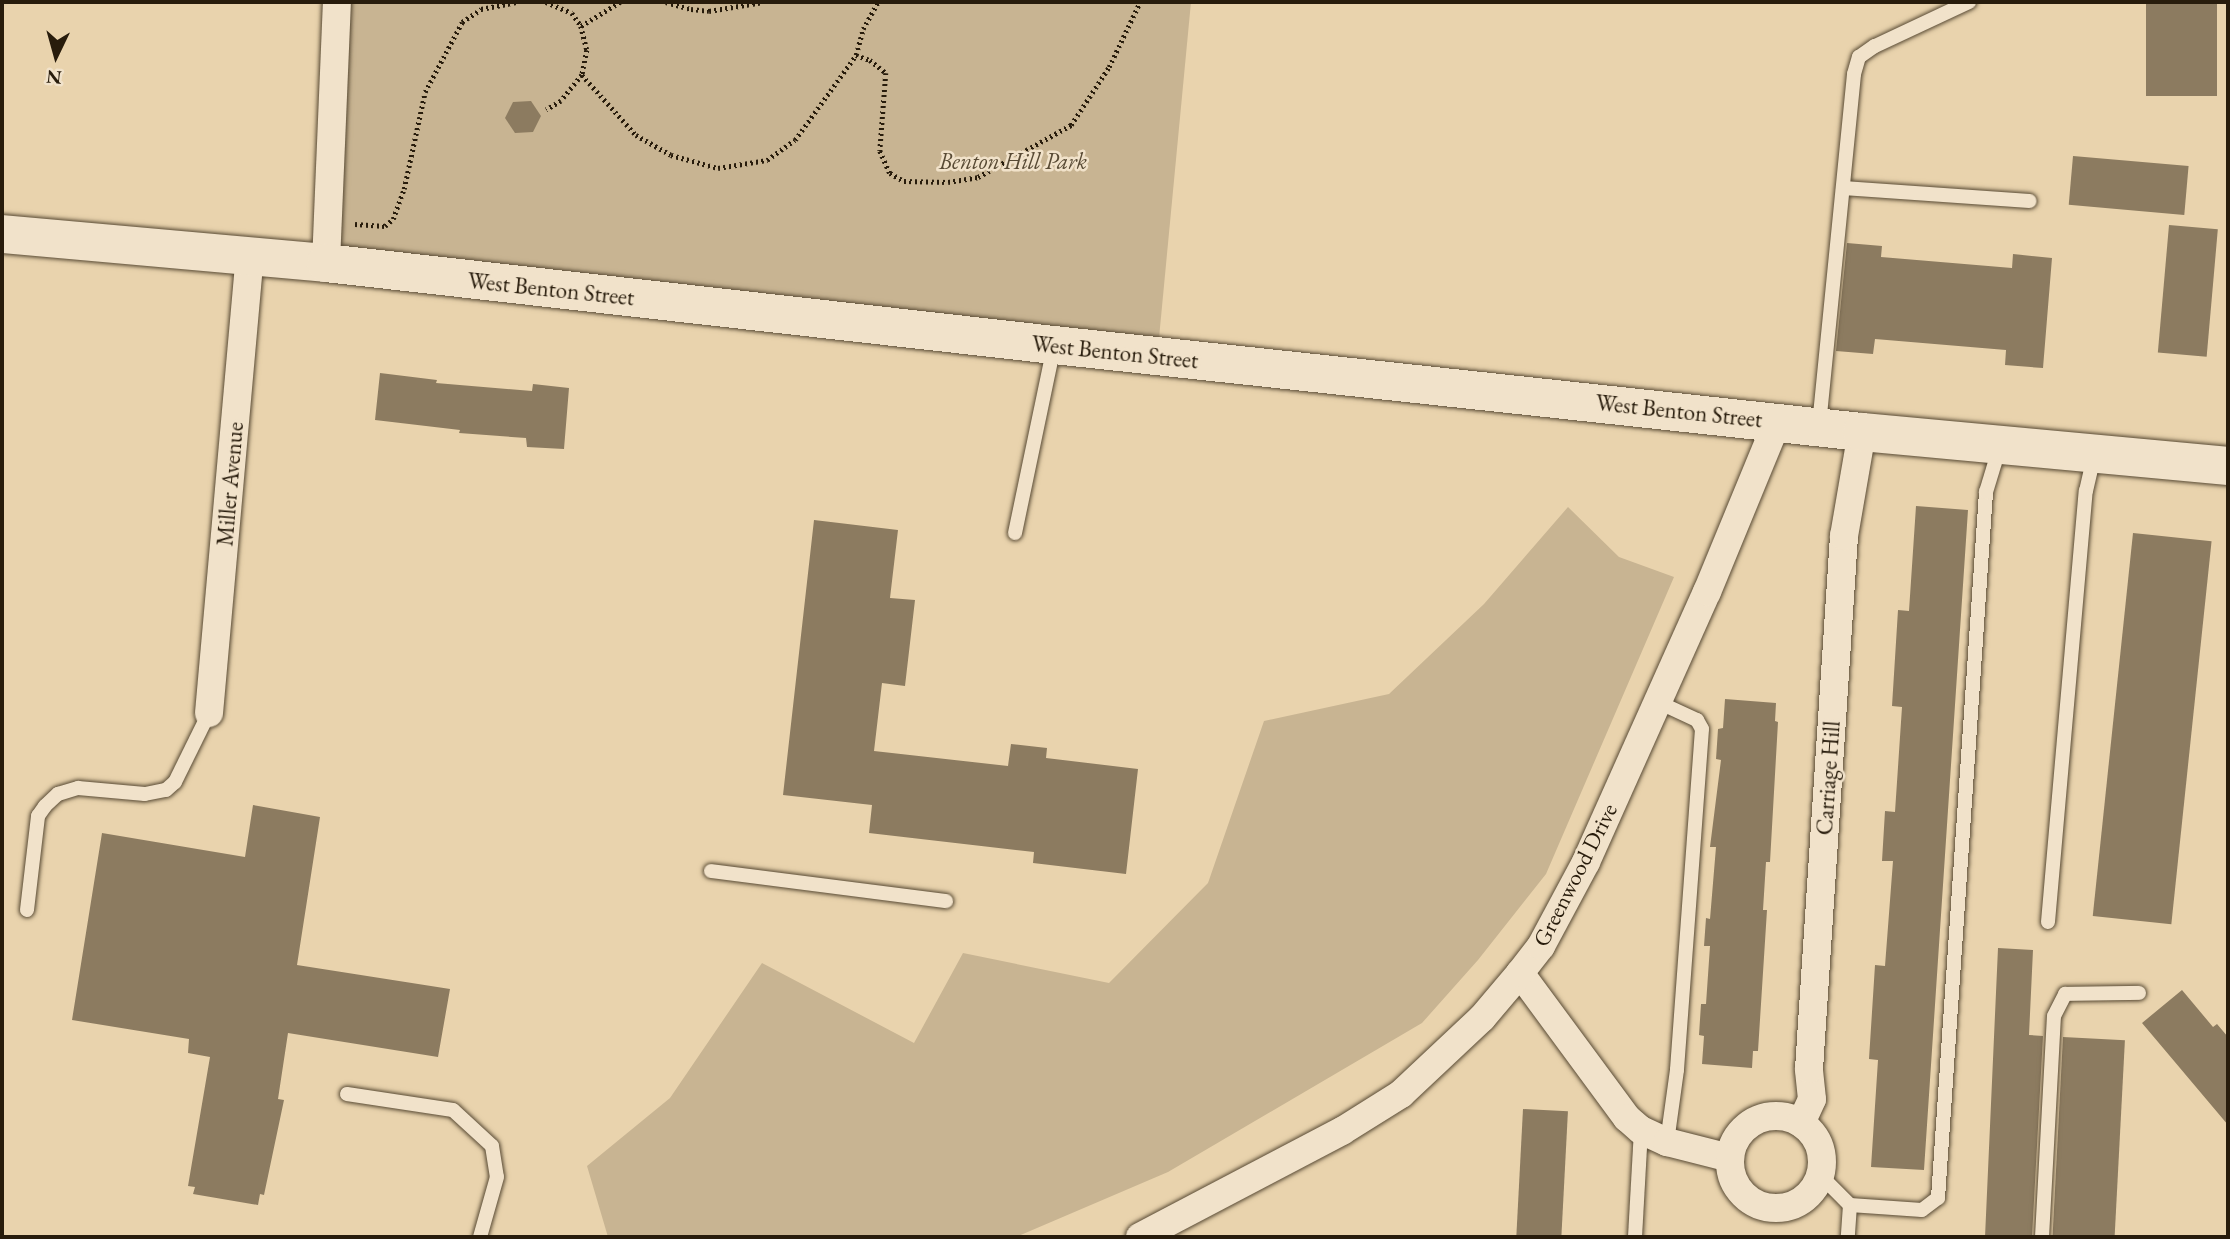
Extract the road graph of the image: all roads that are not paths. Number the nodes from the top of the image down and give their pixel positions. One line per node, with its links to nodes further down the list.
1 (337, 2): 7 (street)
2 (1969, 2): 3 (lane)
3 (1843, 188): 4 (lane); 10 (lane)
4 (2030, 201)
5 (2, 234): 6 (street, West Benton Street)
6 (250, 256): 7 (street, West Benton Street); 17 (street, Miller Avenue)
7 (326, 263): 8 (street, West Benton Street)
8 (1054, 345): 9 (street, West Benton Street); 15 (lane)
9 (1777, 422): 10 (street, West Benton Street); 16 (street, Greenwood Drive)
10 (1818, 427): 11 (street, West Benton Street)
11 (1862, 432): 12 (street, West Benton Street); 25 (street, Carriage Hill)
12 (2000, 445): 13 (street, West Benton Street); 30 (lane)
13 (2095, 454): 14 (street, West Benton Street); 21 (lane)
14 (2228, 466)
15 (1015, 533)
16 (1658, 702): 22 (street, Greenwood Drive); 27 (lane)
17 (209, 713): 20 (lane)
18 (711, 870): 19 (lane)
19 (946, 901)
20 (27, 910)
21 (2048, 922)
22 (1520, 973): 26 (street); 32 (street, Greenwood Drive)
23 (2139, 993): 35 (lane)
24 (347, 1094): 31 (lane)
25 (1801, 1123): 28 (street); 29 (street)
26 (1641, 1130): 27 (street); 33 (lane)
27 (1667, 1142): 28 (street)
28 (1730, 1158): 29 (street)
29 (1820, 1175): 30 (lane)
30 (1850, 1205): 34 (lane)
31 (480, 1237)
32 (1140, 1237)
33 (1635, 1237)
34 (1848, 1237)
35 (2042, 1237)

